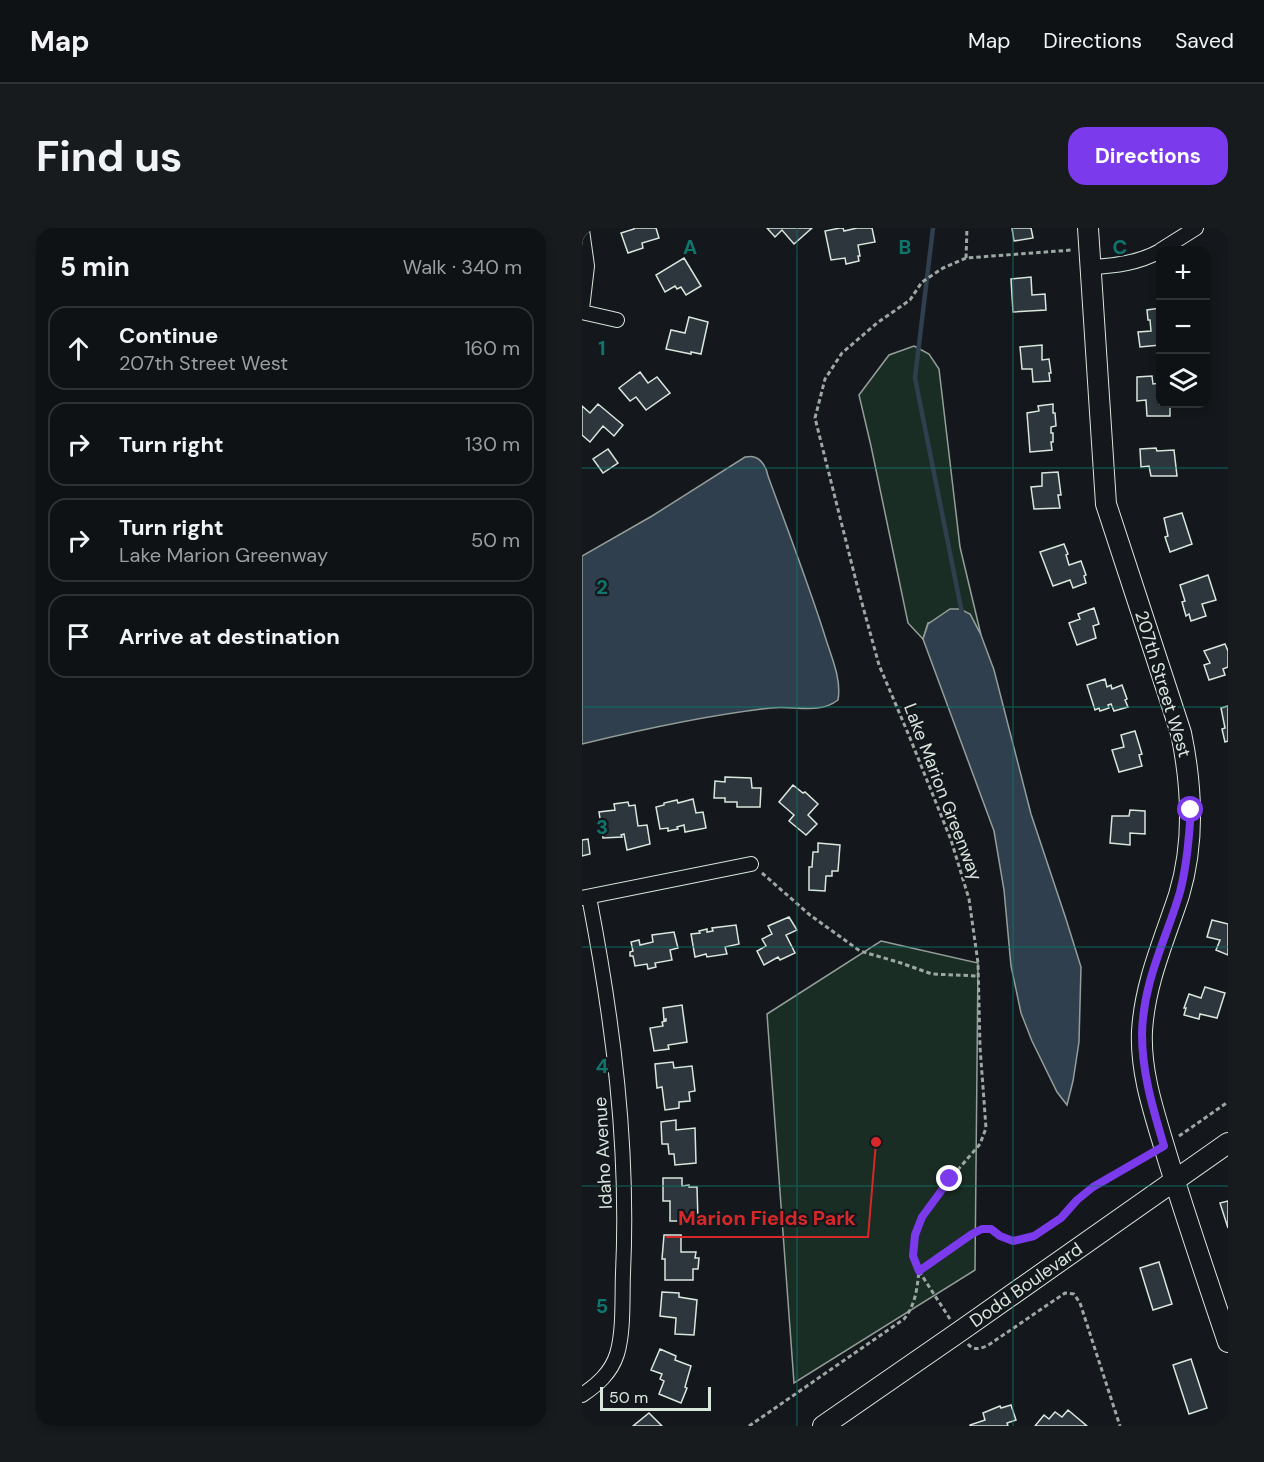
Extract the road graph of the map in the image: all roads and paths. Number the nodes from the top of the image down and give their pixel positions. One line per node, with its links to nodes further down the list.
1 (967, 228): 7 (path)
2 (1088, 228): 8 (street, 207th Street West)
3 (1196, 228): 5 (street)
4 (582, 230): 9 (street)
5 (1169, 246)
6 (1156, 253): 8 (street)
7 (966, 258): 8 (path, Lake Marion Greenway); 13 (path, Lake Marion Greenway)
8 (1090, 258): 16 (street, 207th Street West)
9 (582, 310): 10 (street)
10 (617, 320)
11 (751, 864): 12 (street); 13 (path)
12 (585, 897): 21 (street, Idaho Avenue)
13 (978, 976): 18 (path, Lake Marion Greenway)
14 (1228, 1102): 16 (path)
15 (1228, 1143): 17 (street, Dodd Boulevard)
16 (1164, 1146): 17 (street, 207th Street West); 18 (path)
17 (1174, 1180): 19 (street, Dodd Boulevard); 20 (street, 207th Street West)
18 (919, 1271): 19 (path, Lake Marion Greenway); 22 (path)
19 (959, 1332): 23 (street, Dodd Boulevard); 24 (path, Lake Marion Greenway)
20 (1228, 1342)
21 (582, 1395)
22 (749, 1426)
23 (823, 1426)
24 (1120, 1426)

